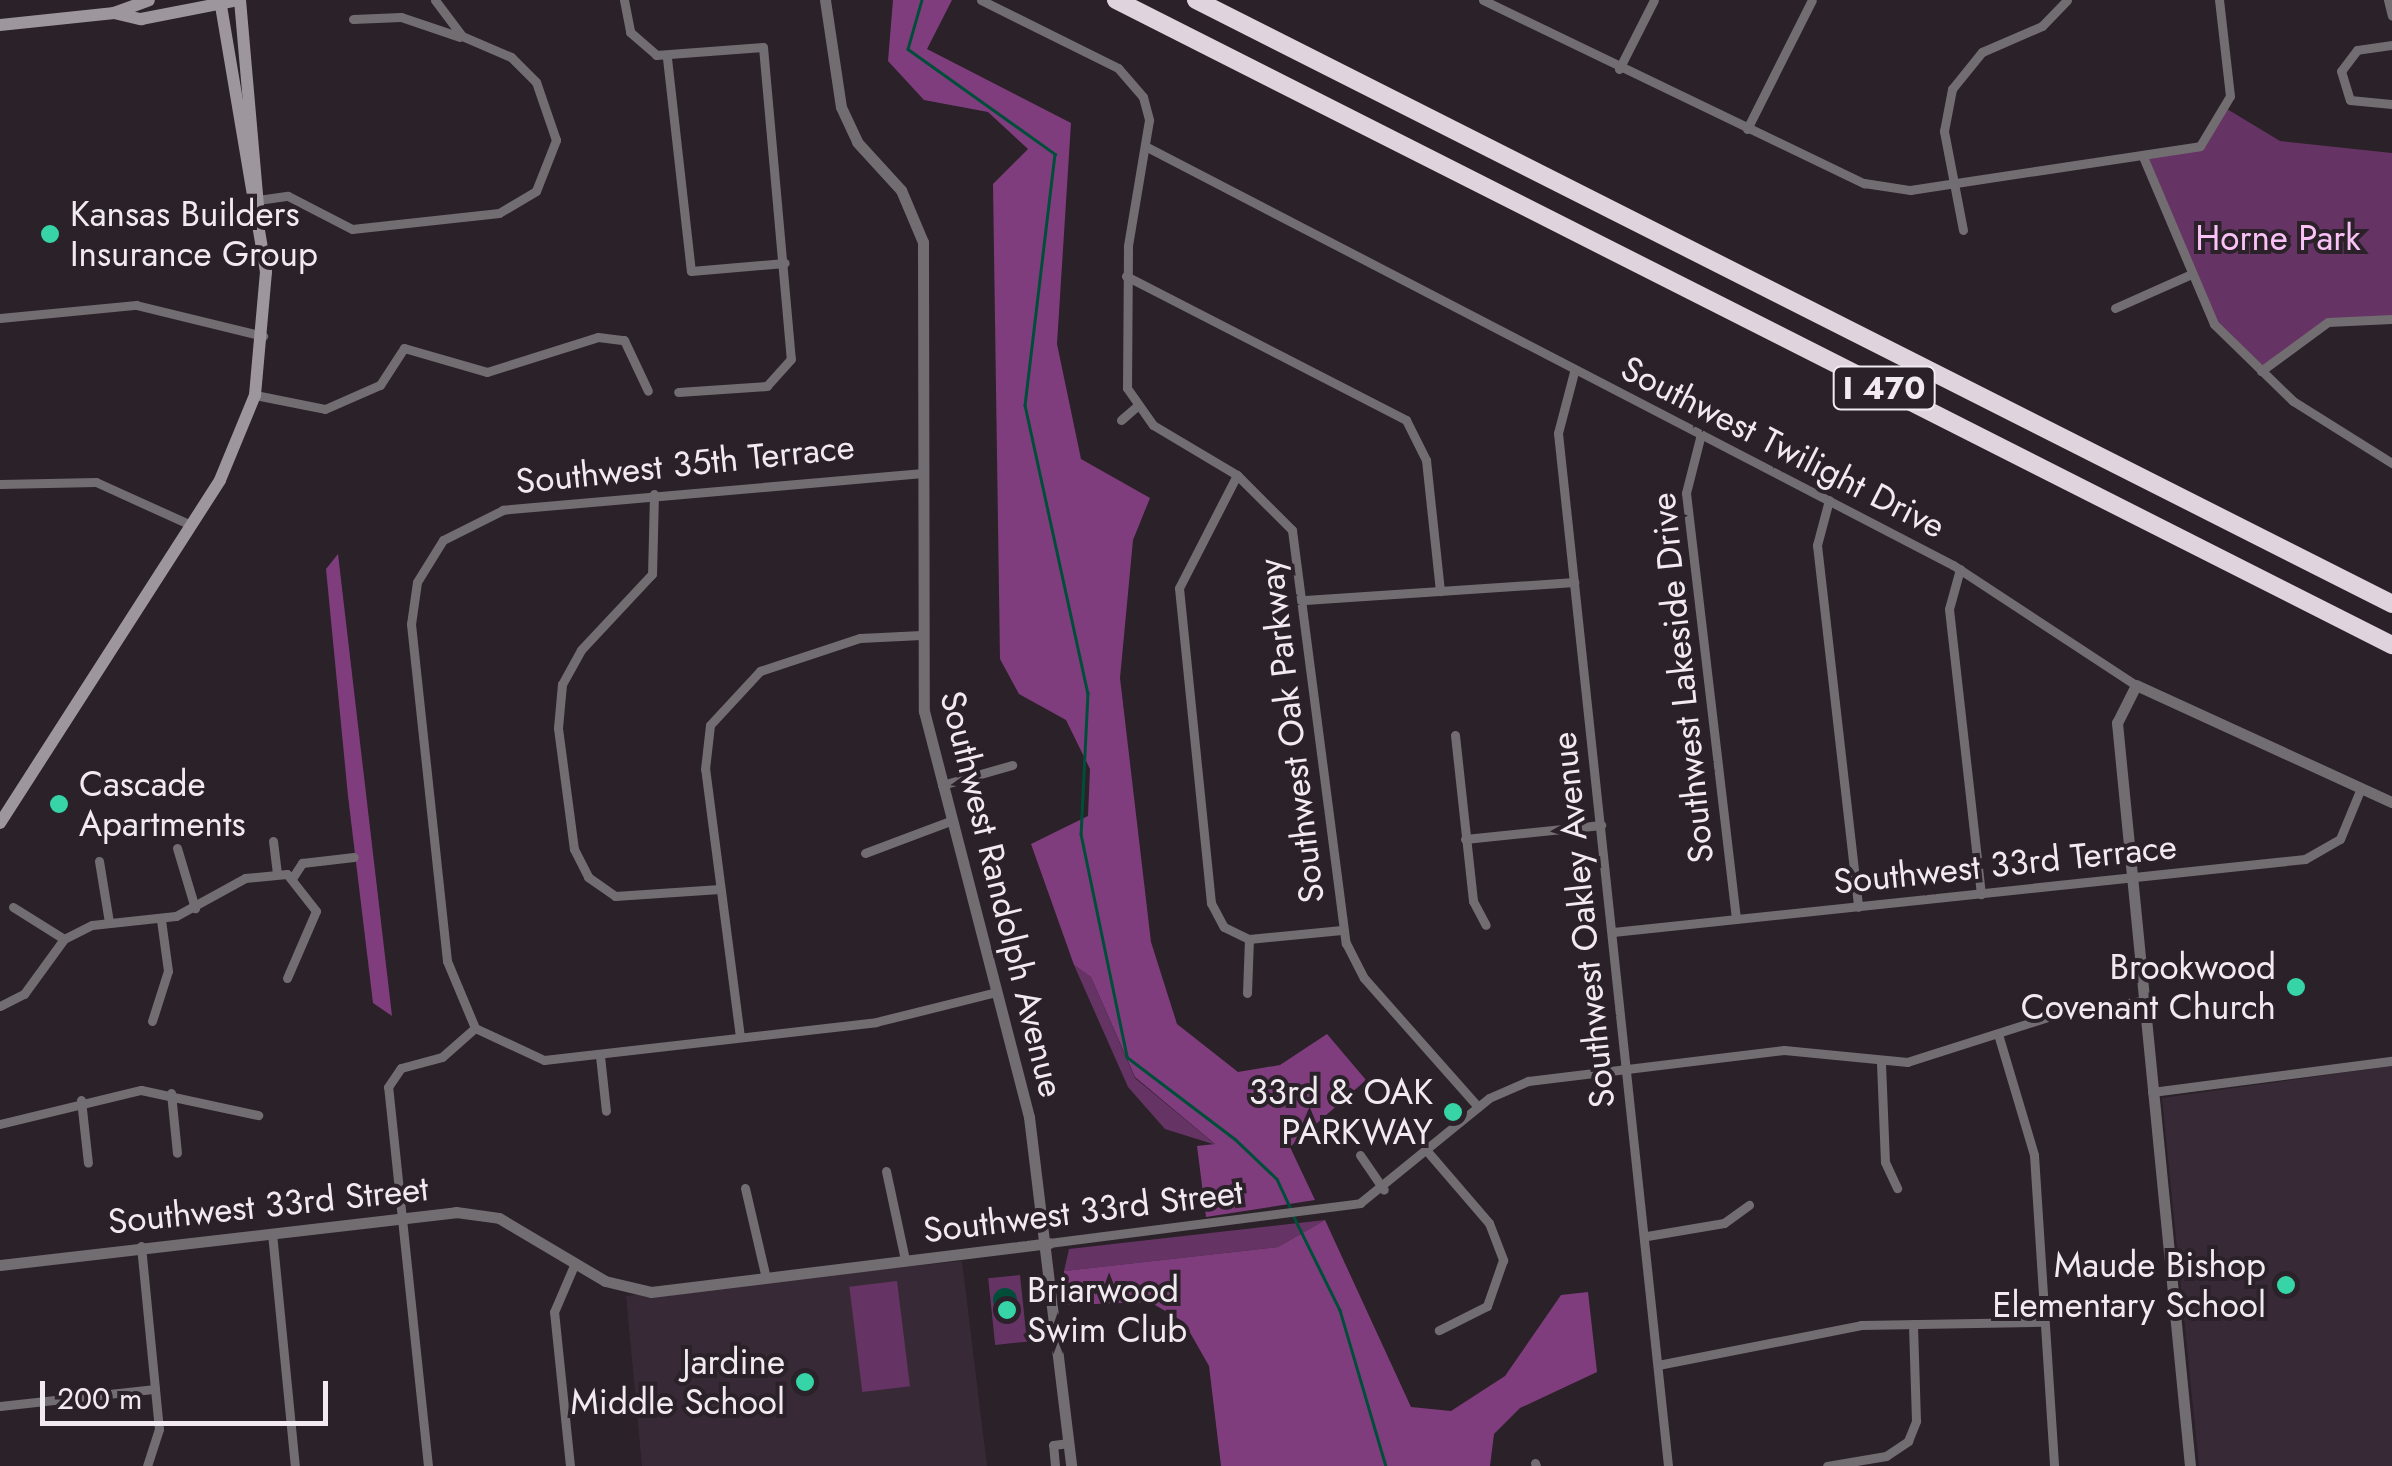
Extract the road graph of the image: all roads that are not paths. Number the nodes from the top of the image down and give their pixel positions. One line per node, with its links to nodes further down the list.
1 (149, 0): 18 (main road)
2 (240, 0): 16 (main road); 32 (main road)
3 (435, 0): 23 (street)
4 (624, 0): 25 (street)
5 (825, 0): 50 (street, Southwest Randolph Avenue)
6 (980, 0): 29 (street)
7 (1098, 0): 20 (highway)
8 (1116, 0): 20 (highway, I 470)
9 (1196, 0): 60 (highway, I 470)
10 (1484, 0): 17 (street)
11 (1654, 0): 26 (street)
12 (1812, 0): 28 (street)
13 (2067, 0): 31 (street)
14 (2219, 0): 30 (street)
15 (2388, 0): 19 (street)
16 (220, 3): 18 (main road); 32 (main road)
17 (1496, 3): 26 (street)
18 (114, 13): 22 (main road)
19 (2392, 16)
20 (1150, 17): 62 (highway, I 470)
21 (354, 19): 23 (street)
22 (0, 25)
23 (468, 40): 32 (street)
24 (2392, 46): 27 (street)
25 (667, 58): 34 (street); 34 (street)
26 (1619, 69): 28 (street)
27 (2392, 104)
28 (1746, 128): 31 (street)
29 (1145, 146): 36 (street); 42 (street, Southwest Twilight Drive)
30 (2144, 159): 31 (street); 35 (street)
31 (1951, 185): 33 (street)
32 (258, 204): 40 (main road)
33 (1964, 230)
34 (785, 263): 44 (street)
35 (2189, 275): 37 (street); 41 (street)
36 (1126, 276): 46 (street); 58 (street)
37 (2115, 308)
38 (0, 318): 40 (street)
39 (2392, 319): 41 (street)
40 (266, 337): 45 (main road)
41 (2261, 371): 49 (street)
42 (1574, 372): 48 (street, Southwest Twilight Drive); 57 (street, Southwest Oakley Avenue)
43 (648, 391): 45 (street)
44 (678, 392)
45 (255, 395): 55 (main road)
46 (1136, 407): 47 (street); 51 (street, Southwest Oak Parkway)
47 (1121, 420)
48 (1701, 434): 54 (street, Southwest Twilight Drive); 86 (street, Southwest Lakeside Drive)
49 (2392, 463)
50 (923, 473): 53 (street, Southwest 35th Terrace); 61 (street, Southwest Randolph Avenue)
51 (1238, 475): 59 (street, Southwest Oak Parkway); 93 (street)
52 (0, 484): 55 (street)
53 (654, 494): 81 (street); 100 (street, Southwest 35th Terrace)
54 (1829, 500): 56 (street, Southwest Twilight Drive); 83 (street)
55 (192, 525): 69 (main road)
56 (1960, 569): 63 (street, Southwest Twilight Drive); 82 (street)
57 (1574, 582): 58 (street); 71 (street, Southwest Oakley Avenue)
58 (1440, 591): 59 (street)
59 (1305, 600): 90 (street, Southwest Oak Parkway)
60 (2392, 604)
61 (921, 635): 66 (street, Southwest Randolph Avenue); 81 (street)
62 (2392, 645)
63 (2136, 685): 67 (street, Southwest Twilight Drive); 80 (street)
64 (1455, 735): 72 (street)
65 (1012, 765): 66 (street)
66 (942, 784): 70 (street, Southwest Randolph Avenue)
67 (2361, 788): 68 (street, Southwest Twilight Drive); 80 (street, Southwest 33rd Terrace)
68 (2392, 802)
69 (1, 818)
70 (950, 821): 75 (street); 95 (street, Southwest Randolph Avenue)
71 (1601, 825): 72 (street); 91 (street, Southwest Oakley Avenue)
72 (1465, 839): 89 (street)
73 (273, 840): 78 (street)
74 (177, 848): 85 (street)
75 (865, 853)
76 (354, 857): 79 (street)
77 (100, 860): 88 (street)
78 (278, 872): 79 (street); 85 (street)
79 (293, 877): 94 (street)
80 (2127, 880): 82 (street, Southwest 33rd Terrace); 97 (street)
81 (720, 889): 102 (street)
82 (1980, 894): 83 (street, Southwest 33rd Terrace)
83 (1858, 906): 86 (street, Southwest 33rd Terrace)
84 (13, 907): 92 (street)
85 (194, 908): 87 (street)
86 (1736, 919): 91 (street, Southwest 33rd Terrace)
87 (161, 920): 88 (street); 99 (street)
88 (109, 922): 92 (street)
89 (1486, 924)
90 (1342, 930): 93 (street); 110 (street, Southwest Oak Parkway)
91 (1613, 932): 106 (street, Southwest Oakley Avenue)
92 (64, 939): 98 (street)
93 (1249, 940): 96 (street)
94 (287, 978)
95 (996, 992): 102 (street); 126 (street, Southwest Randolph Avenue)
96 (1247, 993)
97 (2142, 1001): 101 (street, Southwest 33rd Street); 107 (street)
98 (0, 1006)
99 (152, 1021)
100 (475, 1028): 103 (street); 123 (street)
101 (1998, 1034): 105 (street, Southwest 33rd Street); 132 (street)
102 (740, 1038): 103 (street)
103 (600, 1056): 111 (street)
104 (2392, 1060): 107 (street)
105 (1881, 1064): 106 (street, Southwest 33rd Street); 120 (street)
106 (1628, 1069): 110 (street, Southwest 33rd Street); 125 (street, Southwest Oakley Avenue)
107 (2152, 1092): 148 (street)
108 (171, 1093): 109 (street); 112 (street); 115 (street)
109 (81, 1100): 113 (street); 117 (street)
110 (1478, 1107): 114 (street, Southwest 33rd Street)
111 (606, 1111)
112 (258, 1116)
113 (0, 1124)
114 (1427, 1152): 121 (street, Southwest 33rd Street); 134 (street)
115 (177, 1153)
116 (1360, 1154): 121 (street)
117 (88, 1163)
118 (886, 1170): 128 (street)
119 (745, 1188): 131 (street)
120 (1897, 1188)
121 (1384, 1190): 126 (street, Southwest 33rd Street)
122 (1749, 1205): 125 (street)
123 (402, 1218): 124 (street, Southwest 33rd Street); 129 (street, Southwest 33rd Street); 141 (street)
124 (272, 1233): 127 (street, Southwest 33rd Street); 140 (street)
125 (1646, 1236): 135 (street, Southwest Oakley Avenue)
126 (1048, 1243): 128 (street, Southwest 33rd Street); 138 (street, Southwest Randolph Avenue)
127 (141, 1246): 130 (street, Southwest 33rd Street); 136 (street)
128 (905, 1260): 131 (street, Southwest 33rd Street)
129 (575, 1263): 131 (street, Southwest 33rd Street); 142 (street)
130 (0, 1265)
131 (766, 1278)
132 (2040, 1322): 133 (street); 147 (street)
133 (1912, 1324): 135 (street); 146 (street)
134 (1439, 1330)
135 (1658, 1366): 145 (street, Southwest Oakley Avenue)
136 (155, 1389): 137 (street); 139 (street)
137 (0, 1406)
138 (1069, 1443): 143 (street); 144 (street, Southwest Randolph Avenue)
139 (147, 1466)
140 (295, 1466)
141 (428, 1466)
142 (570, 1466)
143 (1055, 1466)
144 (1071, 1466)
145 (1668, 1466)
146 (1827, 1466)
147 (2054, 1466)
148 (2190, 1466)

